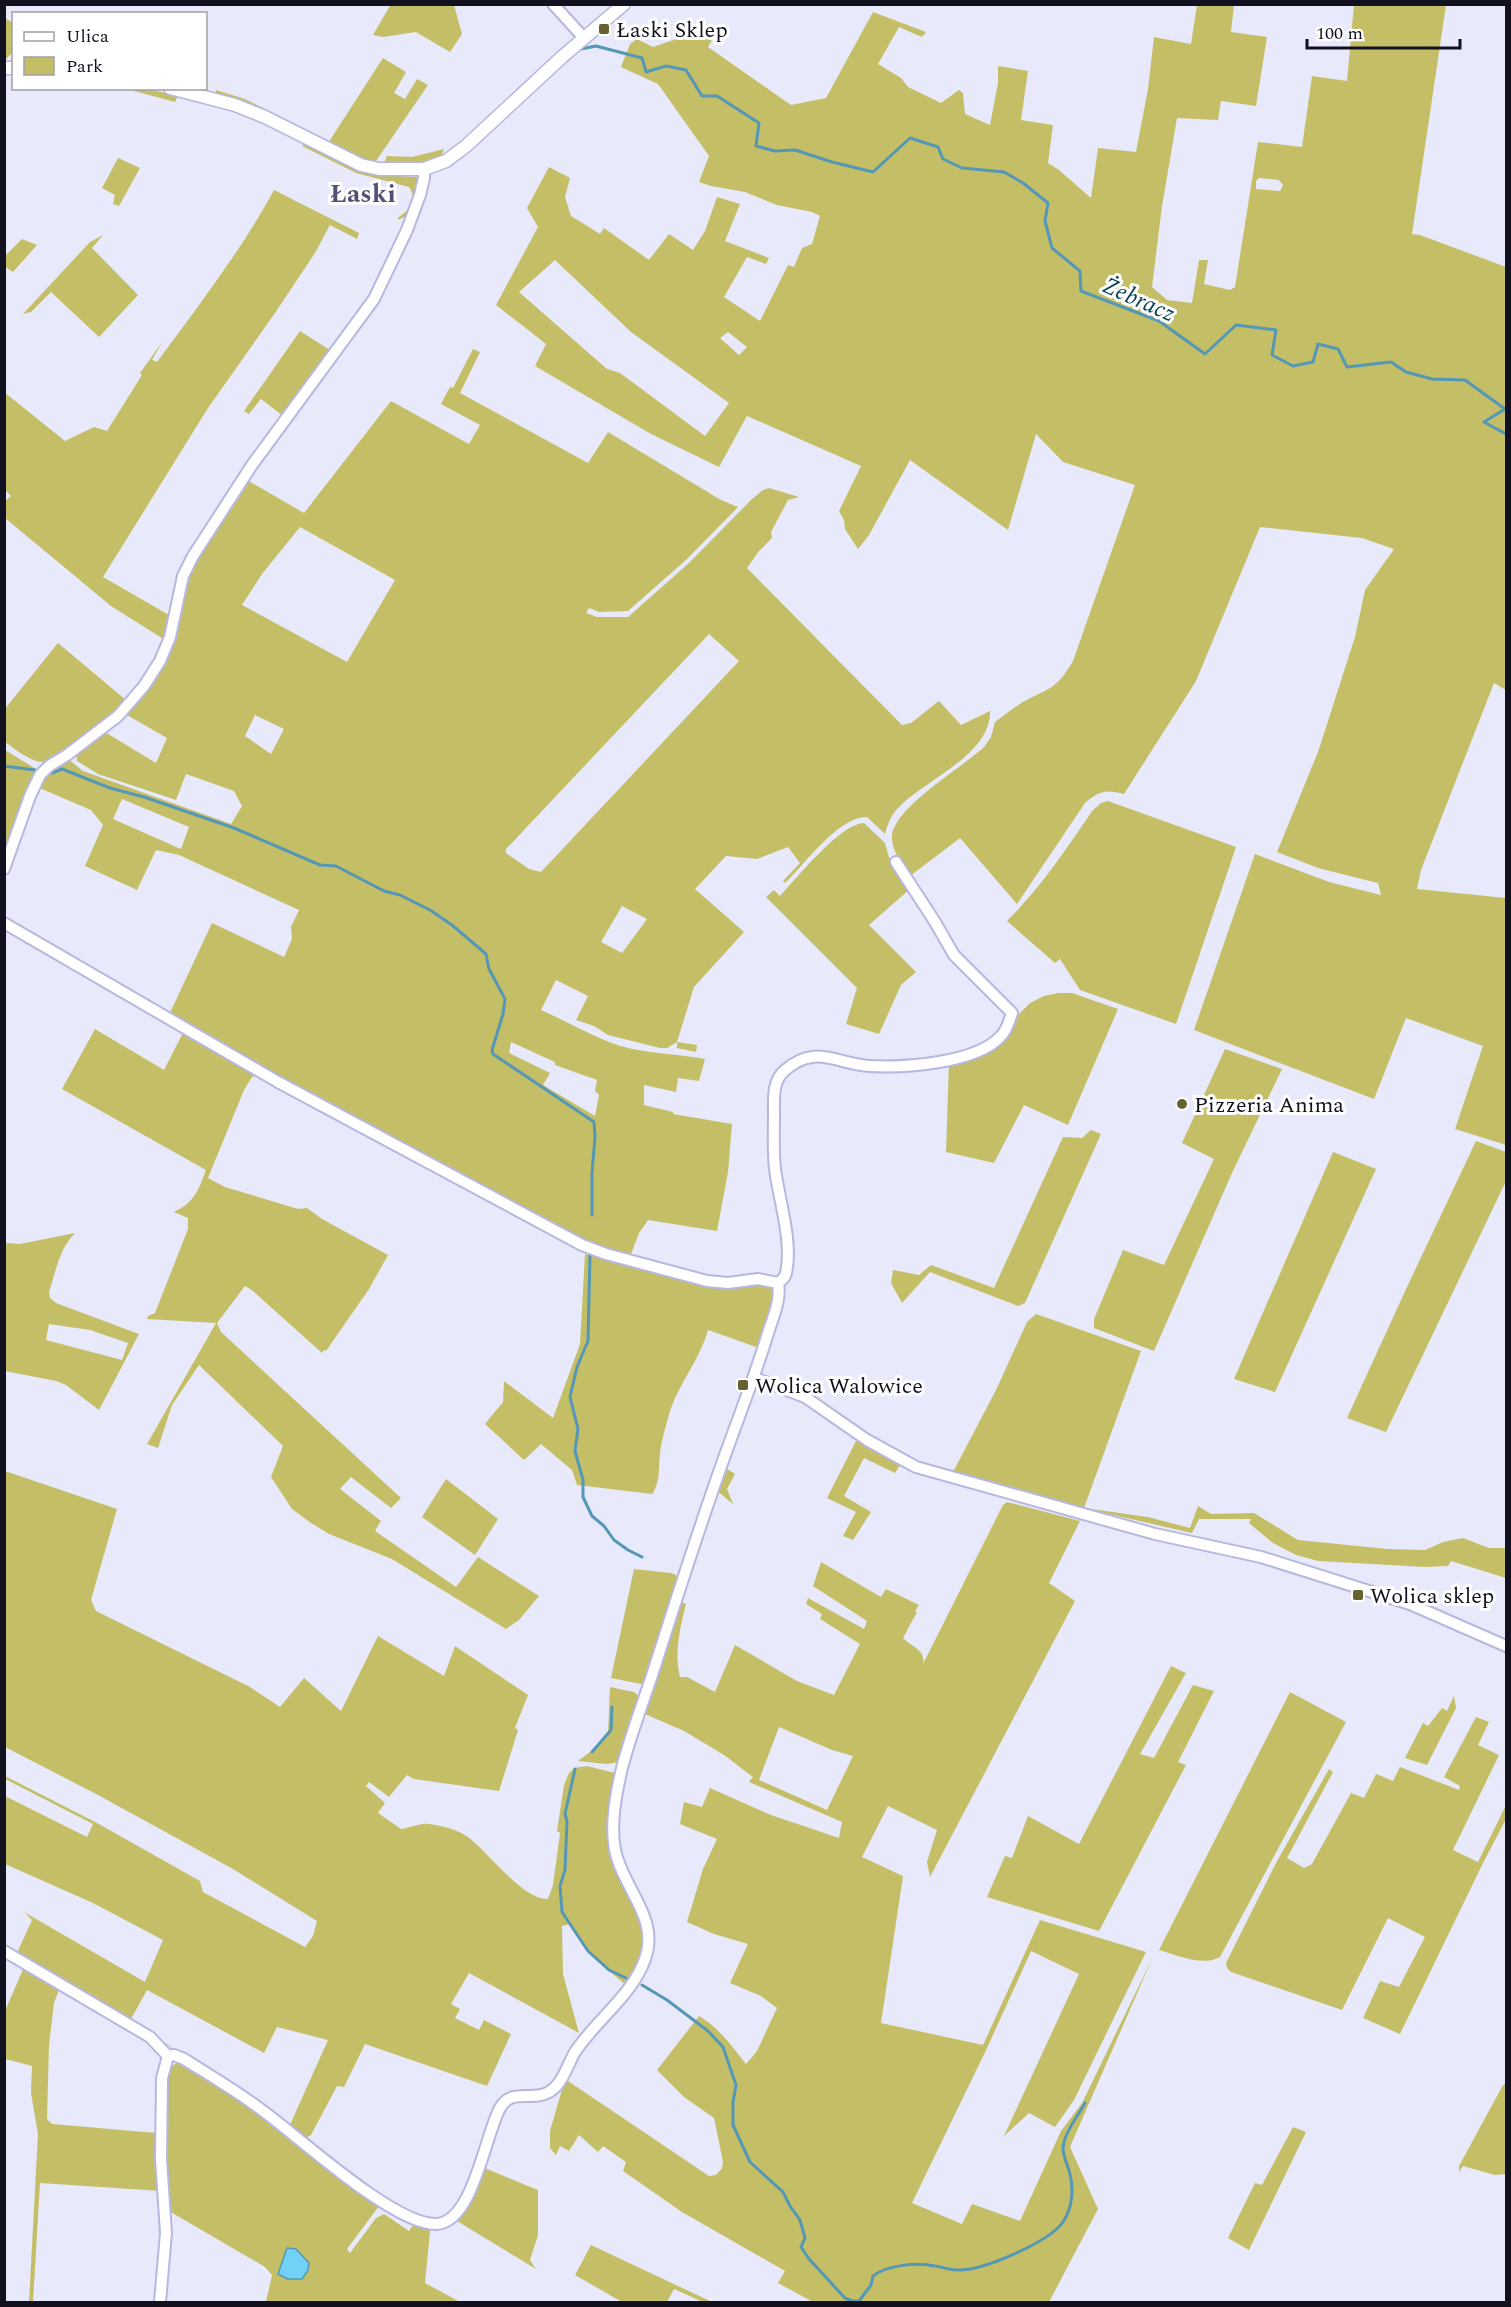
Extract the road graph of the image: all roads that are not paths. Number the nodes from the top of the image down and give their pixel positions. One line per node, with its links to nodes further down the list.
1 (553, 4): 3 (street)
2 (624, 4): 3 (street)
3 (584, 38): 5 (street)
4 (178, 90): 5 (street)
5 (424, 169): 7 (street)
6 (896, 862): 9 (street)
7 (4, 869)
8 (4, 923): 9 (street)
9 (778, 1283): 10 (street)
10 (754, 1378): 11 (street); 13 (street)
11 (1506, 1646)
12 (4, 1951): 13 (street)
13 (168, 2056): 14 (street)
14 (160, 2302)

